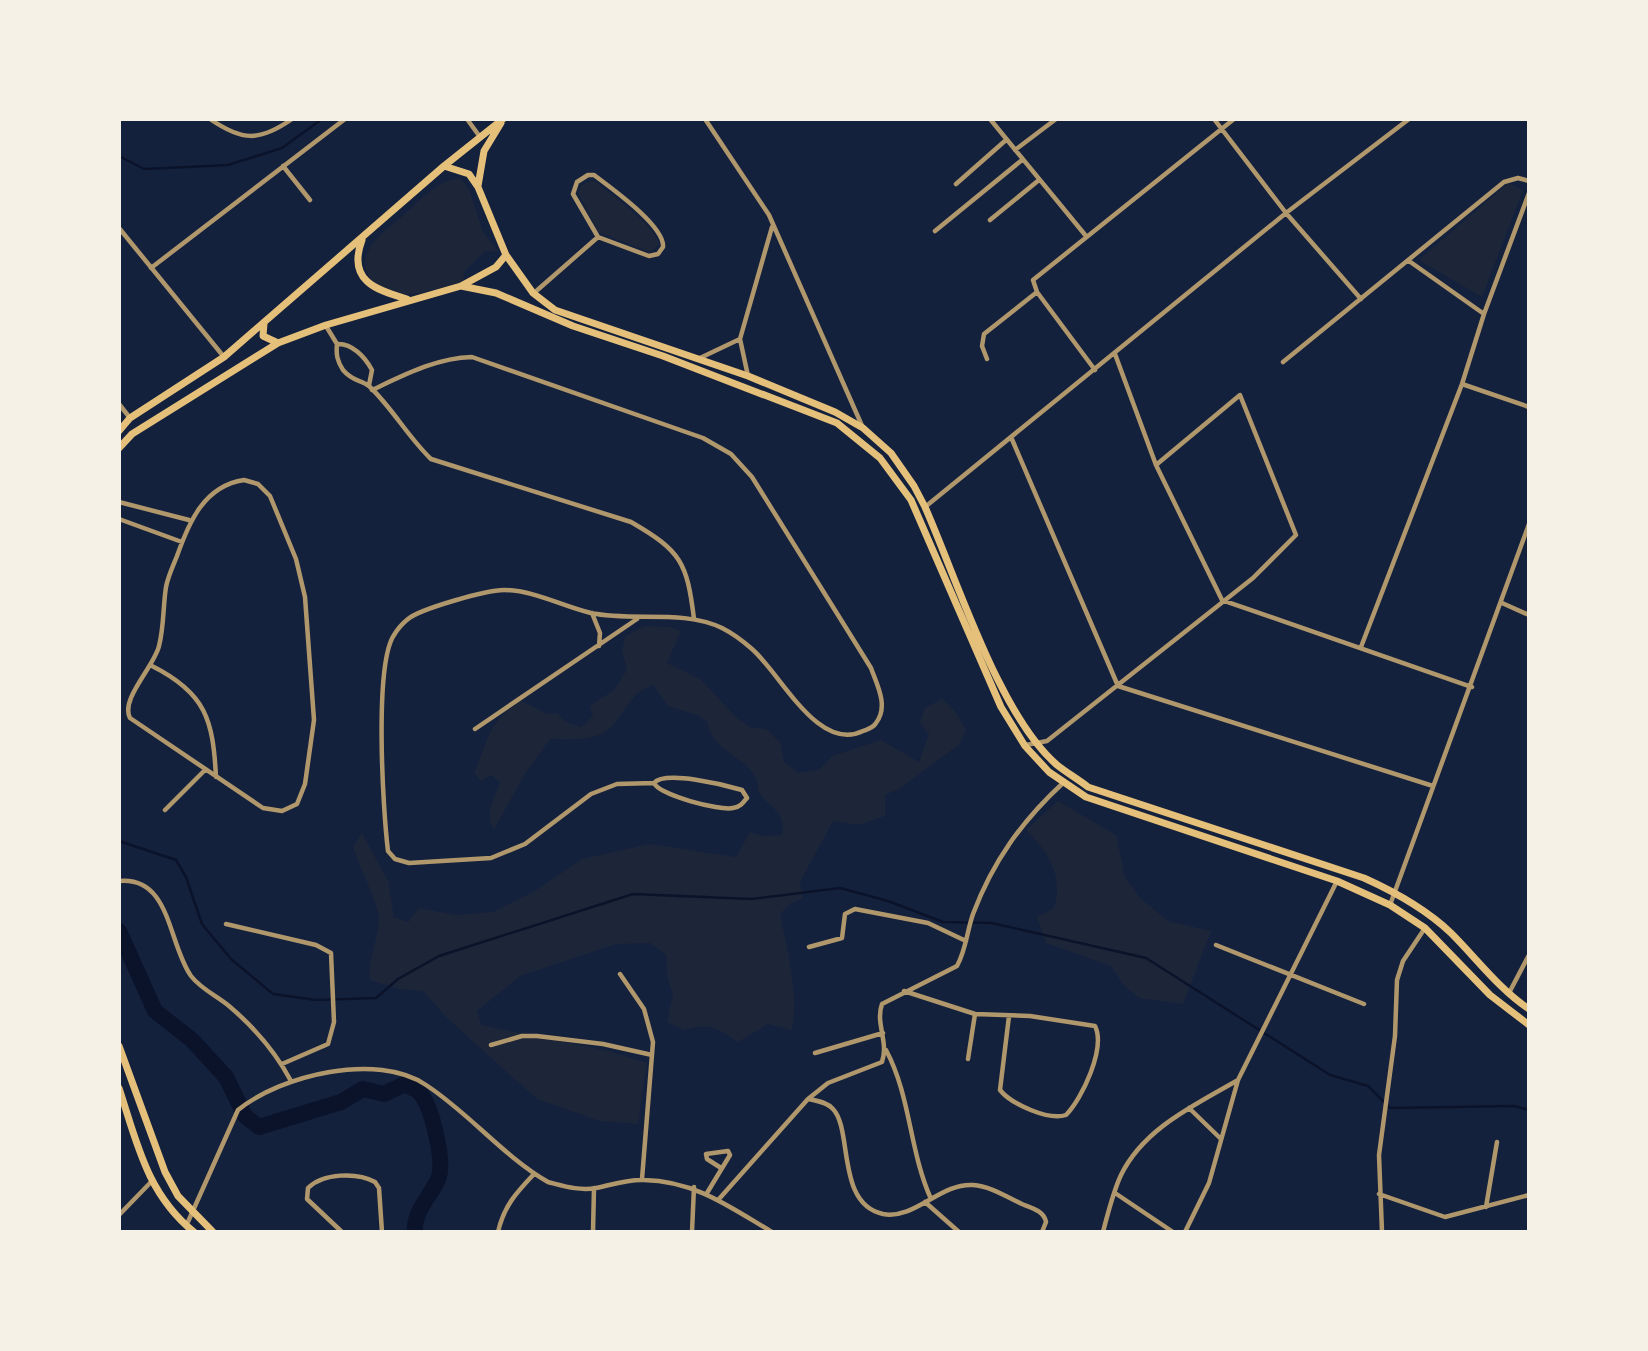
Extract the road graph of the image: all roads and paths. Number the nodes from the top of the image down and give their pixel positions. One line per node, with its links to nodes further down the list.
1 (210, 119): 2 (street)
2 (292, 119)
3 (345, 119): 17 (street)
4 (467, 119): 13 (street)
5 (503, 119): 13 (main road); 22 (main road)
6 (705, 119): 27 (street)
7 (990, 119): 14 (street)
8 (1056, 119): 15 (street)
9 (1214, 119): 12 (street)
10 (1234, 119): 12 (street)
11 (1409, 119): 25 (street)
12 (1222, 129): 25 (street); 30 (street)
13 (480, 137): 18 (main road)
14 (1006, 140): 15 (street); 21 (street)
15 (1015, 151): 16 (street)
16 (1023, 160): 19 (street); 29 (street)
17 (283, 166): 24 (street); 35 (street)
18 (444, 166): 22 (main road); 31 (main road)
19 (1039, 180): 26 (street); 30 (street)
20 (1529, 181): 34 (street)
21 (956, 184)
22 (478, 187): 33 (main road)
23 (1529, 193): 41 (street)
24 (310, 200)
25 (1286, 213): 40 (street); 47 (street)
26 (990, 220)
27 (772, 226): 44 (street); 59 (street)
28 (119, 228): 35 (street)
29 (935, 232)
30 (1086, 236): 37 (street)
31 (363, 237): 39 (main road); 42 (main road)
32 (597, 237): 32 (street); 38 (street)
33 (506, 256): 36 (main road); 38 (main road)
34 (1409, 261): 40 (street); 41 (street)
35 (151, 268): 48 (street)
36 (461, 286): 39 (main road); 83 (main road)
37 (1037, 292): 50 (street); 52 (street)
38 (533, 293): 49 (main road)
39 (408, 299): 43 (main road)
40 (1361, 299): 51 (street)
41 (1484, 314): 54 (street)
42 (264, 323): 45 (main road); 48 (main road)
43 (326, 325): 45 (main road); 46 (street)
44 (740, 339): 49 (street); 53 (street)
45 (278, 343): 62 (main road)
46 (337, 344): 55 (street); 55 (street)
47 (1115, 354): 52 (street); 63 (street)
48 (224, 357): 58 (main road)
49 (699, 359): 53 (main road)
50 (988, 359)
51 (1283, 362)
52 (1095, 370): 61 (street)
53 (748, 376): 59 (main road)
54 (1462, 384): 57 (street); 77 (street)
55 (370, 387): 75 (street); 75 (street)
56 (119, 404): 58 (street)
57 (1529, 407)
58 (130, 418): 60 (main road)
59 (863, 428): 65 (main road)
60 (119, 431)
61 (1012, 437): 65 (street); 79 (street)
62 (119, 448)
63 (1156, 465): 70 (street); 70 (street)
64 (119, 502): 67 (street)
65 (925, 508): 82 (main road)
66 (119, 519): 69 (street)
67 (189, 520): 69 (street); 85 (street)
68 (1529, 524): 71 (street)
69 (182, 542): 78 (street)
70 (1222, 600): 77 (street); 79 (street)
71 (1502, 603): 73 (street); 80 (street)
72 (592, 613): 74 (street); 76 (street); 86 (street)
73 (1529, 615)
74 (638, 619): 75 (street); 76 (street)
75 (694, 619)
76 (599, 646): 81 (street)
77 (1361, 647): 80 (street)
78 (152, 666): 84 (street); 85 (street)
79 (1118, 686): 82 (street); 88 (street)
80 (1472, 687): 88 (street)
81 (475, 729)
82 (1039, 744): 83 (street); 92 (main road)
83 (1025, 746): 87 (main road)
84 (205, 770): 85 (street); 89 (street)
85 (216, 777)
86 (654, 783): 86 (street)
87 (1063, 783): 91 (main road); 96 (street)
88 (1433, 786): 92 (street)
89 (165, 810)
90 (119, 880): 116 (street)
91 (1337, 881): 93 (main road); 101 (street)
92 (1395, 892): 93 (street); 103 (main road)
93 (1390, 905): 95 (main road)
94 (226, 924): 116 (street)
95 (1425, 928): 108 (main road); 132 (street)
96 (966, 941): 98 (street); 102 (street)
97 (1216, 945): 101 (street)
98 (809, 947)
99 (1529, 955): 103 (street)
100 (620, 974): 114 (street)
101 (1291, 974): 104 (street); 117 (street)
102 (904, 991): 106 (street); 109 (street)
103 (1509, 993): 105 (main road)
104 (1363, 1004)
105 (1529, 1009)
106 (975, 1014): 107 (street); 115 (street)
107 (1009, 1016): 107 (street)
108 (1529, 1026)
109 (883, 1033): 112 (street); 113 (street)
110 (491, 1045): 114 (street)
111 (119, 1046): 137 (main road)
112 (886, 1050): 120 (street); 135 (street)
113 (816, 1053)
114 (652, 1055): 126 (street)
115 (968, 1059)
116 (282, 1064): 118 (street)
117 (1238, 1080): 121 (street); 122 (street)
118 (291, 1081): 125 (street); 137 (street)
119 (119, 1088): 127 (main road)
120 (808, 1099): 134 (street); 135 (street)
121 (1189, 1108): 122 (street); 131 (street)
122 (1220, 1139): 152 (street)
123 (1497, 1142): 136 (street)
124 (721, 1168): 124 (street); 130 (street)
125 (534, 1174): 129 (street); 144 (street)
126 (642, 1180): 128 (street); 129 (street)
127 (151, 1182): 138 (street); 139 (main road)
128 (694, 1187): 130 (street); 146 (street)
129 (594, 1188): 145 (street)
130 (707, 1193): 134 (street)
131 (1115, 1193): 150 (street); 151 (street)
132 (1379, 1194): 136 (street); 153 (street)
133 (1529, 1195): 136 (street)
134 (719, 1199): 147 (street)
135 (928, 1200): 148 (street); 149 (street)
136 (1486, 1206)
137 (191, 1214): 139 (street); 141 (main road)
138 (119, 1215)
139 (186, 1226): 140 (main road)
140 (194, 1232)
141 (213, 1232)
142 (342, 1232): 143 (street)
143 (382, 1232)
144 (499, 1232)
145 (593, 1232)
146 (692, 1232)
147 (772, 1232)
148 (959, 1232)
149 (1042, 1232)
150 (1103, 1232)
151 (1173, 1232)
152 (1185, 1232)
153 (1382, 1232)

